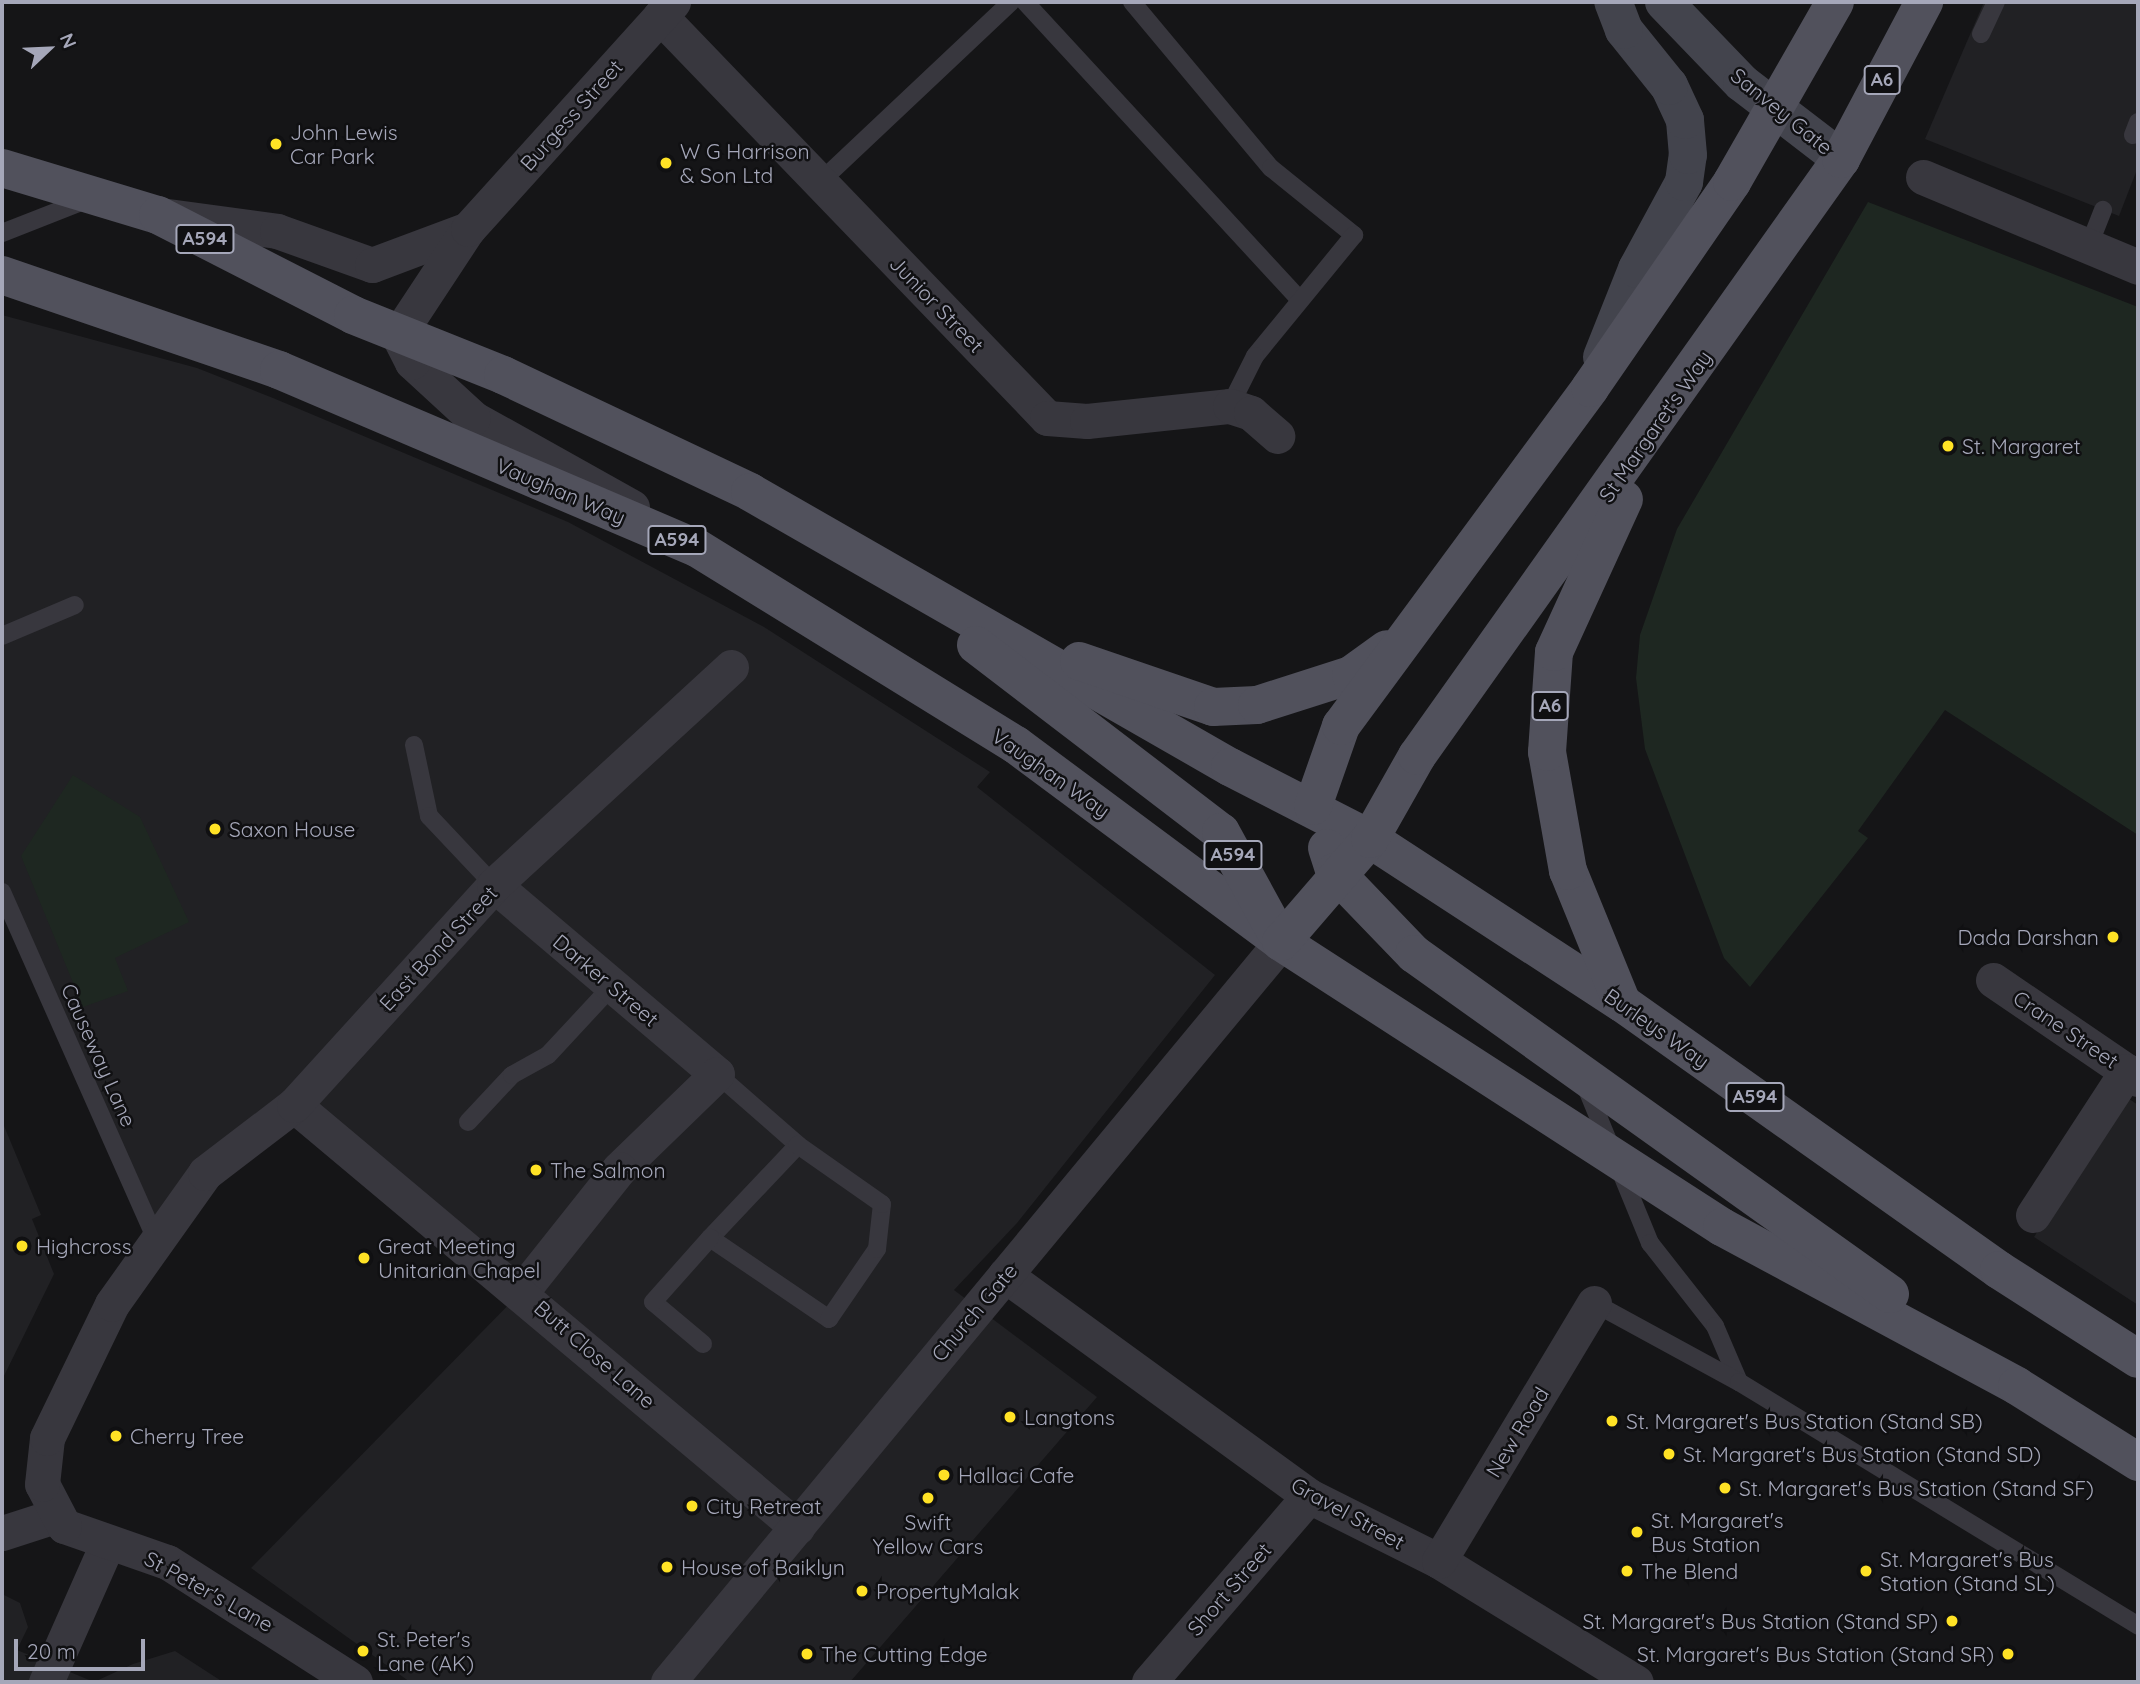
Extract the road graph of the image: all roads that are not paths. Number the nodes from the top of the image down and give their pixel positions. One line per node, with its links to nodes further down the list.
1 (1012, 2): 15 (lane)
2 (1025, 2): 24 (lane)
3 (1132, 2): 24 (lane)
4 (1613, 2): 26 (street)
5 (1664, 2): 11 (street, Sanvey Gate)
6 (1835, 2): 11 (main road)
7 (1924, 2): 12 (main road, St Margaret's Way / A6)
8 (1996, 2): 10 (lane)
9 (667, 9): 15 (street, Junior Street); 19 (street, Burgess Street)
10 (1981, 34)
11 (1779, 110): 12 (street, Sanvey Gate); 26 (main road)
12 (1842, 159): 28 (main road, St Margaret's Way / A6)
13 (2, 169): 16 (main road, A594)
14 (1923, 177): 21 (street)
15 (820, 182): 27 (street, Junior Street)
16 (95, 197): 18 (main road, A594); 20 (lane)
17 (2103, 209): 21 (lane)
18 (158, 215): 19 (street, Burgess Street); 25 (main road, A594)
19 (468, 229): 25 (street, Burgess Street)
20 (2, 233)
21 (2088, 247): 22 (street)
22 (2138, 267)
23 (2, 275): 31 (main road, Vaughan Way / A594)
24 (1300, 300): 27 (lane)
25 (398, 335): 30 (main road, A594); 31 (street)
26 (1590, 388): 33 (main road)
27 (1230, 407): 29 (street)
28 (1660, 420): 39 (main road, St Margaret's Way / A6); 46 (main road, A6)
29 (1277, 436)
30 (845, 547): 34 (main road, A594); 43 (main road, A594)
31 (697, 548): 43 (main road, Vaughan Way / A594)
32 (75, 604): 35 (lane)
33 (1410, 633): 34 (main road); 38 (main road)
34 (998, 634): 38 (main road, Burleys Way / A594)
35 (2, 636)
36 (731, 667): 41 (street, East Bond Street)
37 (414, 745): 41 (lane)
38 (1313, 806): 39 (main road, Burleys Way / A594); 40 (main road, A594)
39 (1370, 839): 40 (main road, St Margaret's Way); 46 (main road, Burleys Way / A594)
40 (1335, 872): 43 (main road, St Margaret's Way); 47 (main road, A594)
41 (494, 886): 45 (street, Darker Street); 50 (street, East Bond Street)
42 (2, 892): 55 (lane, Causeway Lane)
43 (1281, 942): 53 (main road, A594); 57 (street, Church Gate)
44 (1993, 979): 49 (street, Crane Street)
45 (613, 985): 48 (street, Darker Street); 51 (lane)
46 (1622, 1003): 61 (main road, Burleys Way / A594)
47 (1578, 1070): 53 (lane); 63 (main road, A594)
48 (717, 1074): 52 (lane); 58 (street)
49 (2132, 1075): 54 (street)
50 (293, 1105): 55 (street, East Bond Street); 58 (street, Butt Close Lane)
51 (468, 1122)
52 (798, 1145): 56 (lane); 56 (lane)
53 (1620, 1162): 62 (lane); 63 (main road, A594)
54 (2033, 1215)
55 (155, 1237): 66 (street)
56 (710, 1238): 60 (lane)
57 (1005, 1275): 65 (street, Gravel Street); 67 (street, Church Gate)
58 (522, 1291): 67 (street, Butt Close Lane)
59 (1594, 1303): 62 (lane); 70 (street, New Road)
60 (703, 1344)
61 (2138, 1359)
62 (1739, 1382): 71 (lane)
63 (2017, 1386): 64 (main road, A594)
64 (2138, 1462)
65 (1310, 1496): 70 (street, Gravel Street); 76 (street, Short Street)
66 (55, 1516): 68 (street); 69 (street, St Peter's Lane)
67 (797, 1527): 75 (street, Church Gate)
68 (2, 1533)
69 (108, 1542): 73 (street); 74 (street, St Peter's Lane)
70 (1439, 1561): 72 (street, Gravel Street)
71 (2138, 1626)
72 (1624, 1679)
73 (46, 1682)
74 (355, 1682)
75 (668, 1682)
76 (1149, 1682)

